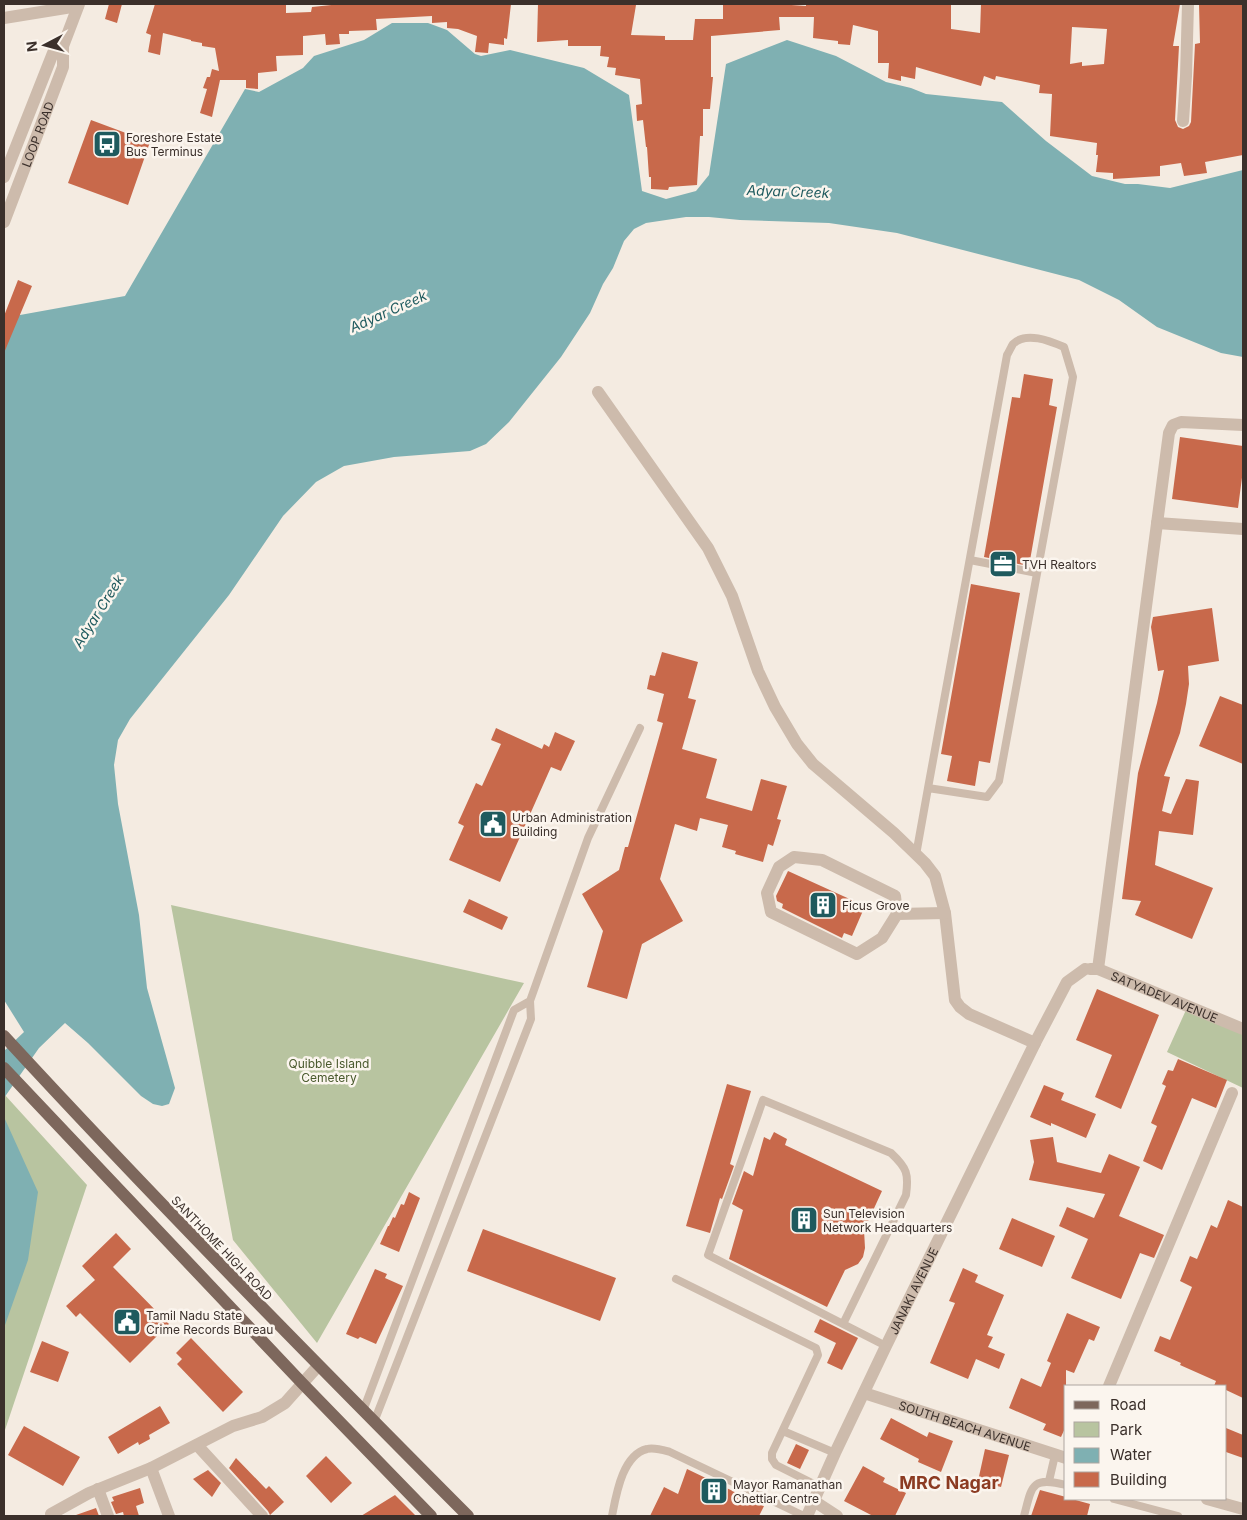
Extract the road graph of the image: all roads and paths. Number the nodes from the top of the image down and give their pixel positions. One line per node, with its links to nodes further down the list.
1 (1188, 4): 5 (street)
2 (79, 5): 3 (street); 4 (street)
3 (4, 18)
4 (65, 40): 6 (street, LOOP ROAD); 7 (street, LOOP ROAD)
5 (1183, 121)
6 (4, 177)
7 (4, 222)
8 (598, 392): 16 (street)
9 (1243, 425): 10 (street)
10 (1158, 523): 11 (street); 19 (street)
11 (1243, 529)
12 (970, 560): 13 (lane); 13 (lane); 15 (lane)
13 (1037, 573): 15 (lane)
14 (640, 728): 20 (lane)
15 (928, 788): 16 (lane)
16 (916, 855): 17 (street)
17 (945, 913): 18 (street); 23 (street)
18 (897, 914): 18 (street)
19 (1091, 969): 21 (street, SATYADEV AVENUE); 23 (street, JANAKI AVENUE)
20 (530, 1001): 33 (lane); 34 (lane)
21 (1243, 1030)
22 (4, 1036): 29 (main road, SANTHOME HIGH ROAD)
23 (1035, 1043): 28 (street, JANAKI AVENUE)
24 (4, 1068): 30 (main road)
25 (1232, 1093): 31 (street)
26 (676, 1280): 35 (lane)
27 (843, 1324): 27 (lane); 28 (lane)
28 (886, 1346): 32 (street, JANAKI AVENUE)
29 (318, 1366): 30 (street); 33 (main road, SANTHOME HIGH ROAD)
30 (302, 1383): 36 (street); 52 (main road)
31 (1109, 1385)
32 (864, 1393): 37 (street, JANAKI AVENUE); 38 (street, SOUTH BEACH AVENUE)
33 (364, 1411): 34 (main road, SANTHOME HIGH ROAD)
34 (374, 1422): 53 (main road, SANTHOME HIGH ROAD)
35 (783, 1431): 37 (lane); 42 (lane)
36 (197, 1445): 39 (street); 51 (street)
37 (835, 1453): 42 (street, JANAKI AVENUE)
38 (1061, 1456): 40 (lane)
39 (151, 1468): 43 (street); 50 (street)
40 (1049, 1481): 41 (lane); 57 (lane)
41 (1064, 1485)
42 (820, 1487): 46 (street, JANAKI AVENUE)
43 (98, 1489): 48 (street); 49 (street)
44 (1118, 1500): 58 (lane)
45 (1212, 1500): 47 (street)
46 (814, 1501): 55 (street, JANAKI AVENUE); 56 (street)
47 (1243, 1507)
48 (50, 1515)
49 (108, 1516)
50 (169, 1516)
51 (262, 1516)
52 (431, 1516)
53 (468, 1516)
54 (612, 1516): 55 (lane)
55 (806, 1516)
56 (837, 1516)
57 (1024, 1516)
58 (1178, 1516)

